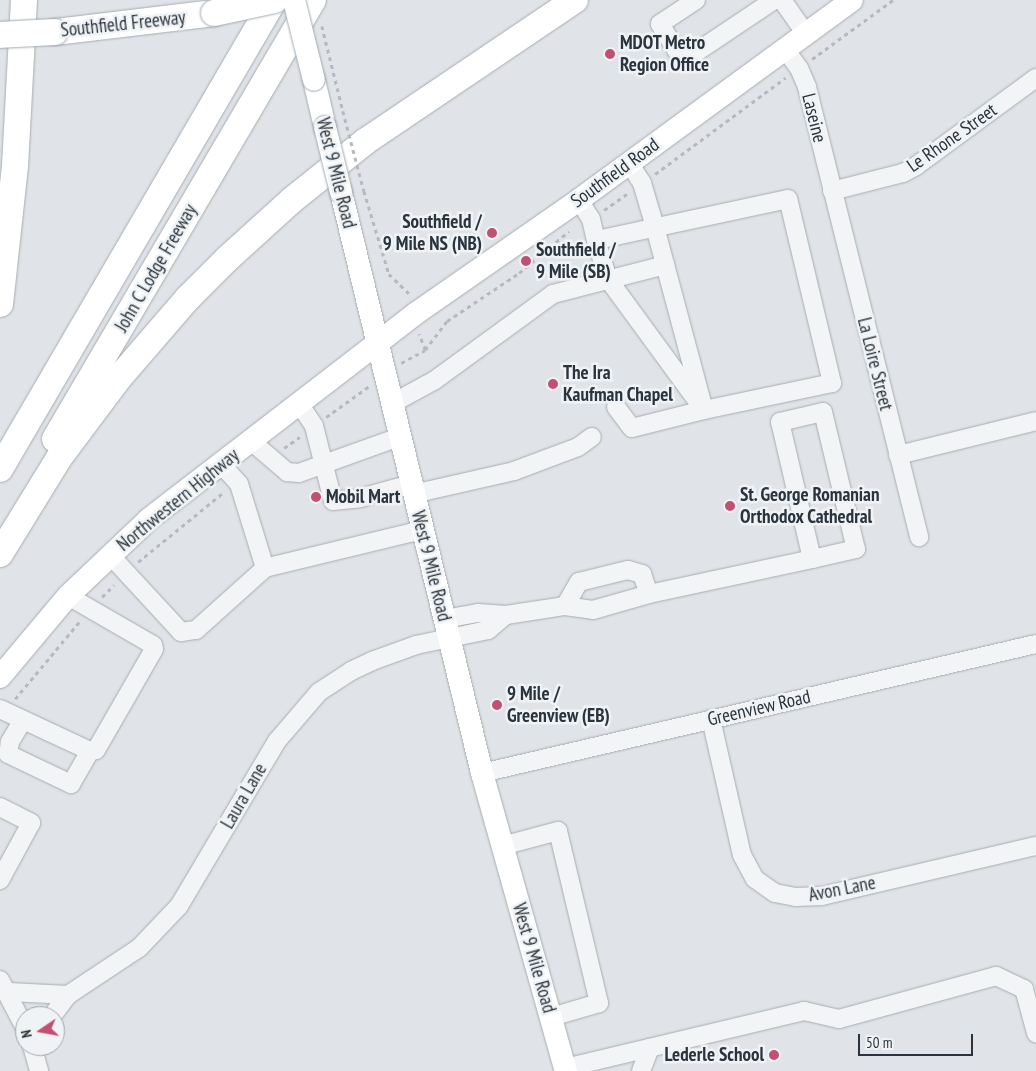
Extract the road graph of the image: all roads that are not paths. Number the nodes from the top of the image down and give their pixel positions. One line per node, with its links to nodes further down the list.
1 (24, 0): 21 (highway)
2 (274, 0): 10 (highway, Southfield Freeway, bridge); 34 (highway, John C Lodge Freeway)
3 (294, 0): 22 (main road, West 9 Mile Road, bridge)
4 (313, 0): 38 (highway, John C Lodge Freeway)
5 (575, 0): 39 (highway)
6 (696, 0): 7 (street)
7 (774, 0)
8 (782, 0): 11 (street)
9 (852, 0): 11 (main road, Southfield Road)
10 (0, 34)
11 (806, 34): 12 (main road, Southfield Road)
12 (785, 50): 14 (main road, Southfield Road); 15 (street, Laseine)
13 (1036, 78): 15 (street, Le Rhone Street)
14 (629, 163): 16 (main road, Southfield Road); 17 (street)
15 (832, 191): 31 (street, La Loire Street)
16 (579, 200): 18 (street); 22 (main road, Southfield Road)
17 (655, 228): 18 (street); 19 (street); 26 (street)
18 (596, 240): 20 (street)
19 (666, 265): 20 (street); 26 (street)
20 (608, 279): 23 (street); 26 (street)
21 (0, 304)
22 (377, 346): 23 (main road, West 9 Mile Road); 24 (main road, Northwestern Highway)
23 (391, 404): 28 (main road, West 9 Mile Road)
24 (300, 405): 30 (main road, Northwestern Highway); 33 (street)
25 (616, 407): 26 (street)
26 (704, 410)
27 (1036, 421): 31 (street)
28 (399, 437): 33 (street); 35 (main road, West 9 Mile Road)
29 (592, 437): 35 (street)
30 (251, 442): 32 (main road, Northwestern Highway); 33 (street)
31 (898, 455): 37 (street, La Loire Street)
32 (221, 464): 40 (main road, Northwestern Highway); 42 (street)
33 (324, 465): 35 (street)
34 (0, 469)
35 (412, 489): 36 (main road, West 9 Mile Road)
36 (422, 530): 42 (street); 46 (main road, West 9 Mile Road)
37 (919, 537)
38 (0, 538)
39 (0, 554)
40 (110, 555): 42 (street); 44 (main road, Northwestern Highway)
41 (812, 558): 41 (street, Laura Lane); 43 (street, Laura Lane)
42 (265, 568)
43 (649, 594): 45 (street, Laura Lane); 45 (street)
44 (68, 596): 48 (main road, Northwestern Highway); 52 (street)
45 (565, 606): 46 (street, Laura Lane)
46 (446, 629): 53 (main road, West 9 Mile Road); 59 (street, Laura Lane)
47 (1036, 644): 50 (street, Greenview Road)
48 (0, 677)
49 (3, 710): 51 (street)
50 (711, 719): 53 (street, Greenview Road); 56 (street, Avon Lane)
51 (23, 720): 52 (street); 52 (street)
52 (90, 751)
53 (482, 773): 55 (main road, West 9 Mile Road)
54 (0, 807): 57 (street)
55 (502, 846): 62 (main road, West 9 Mile Road); 62 (street)
56 (1036, 846)
57 (0, 880)
58 (4, 986): 59 (street); 61 (street)
59 (68, 995): 60 (street, Laura Lane)
60 (60, 1006)
61 (15, 1008)
62 (551, 1017): 67 (main road, West 9 Mile Road)
63 (1036, 1033): 64 (street)
64 (650, 1048): 66 (street); 69 (street)
65 (36, 1056): 68 (street)
66 (606, 1065): 67 (street)
67 (566, 1069)
68 (39, 1071)
69 (641, 1071)

